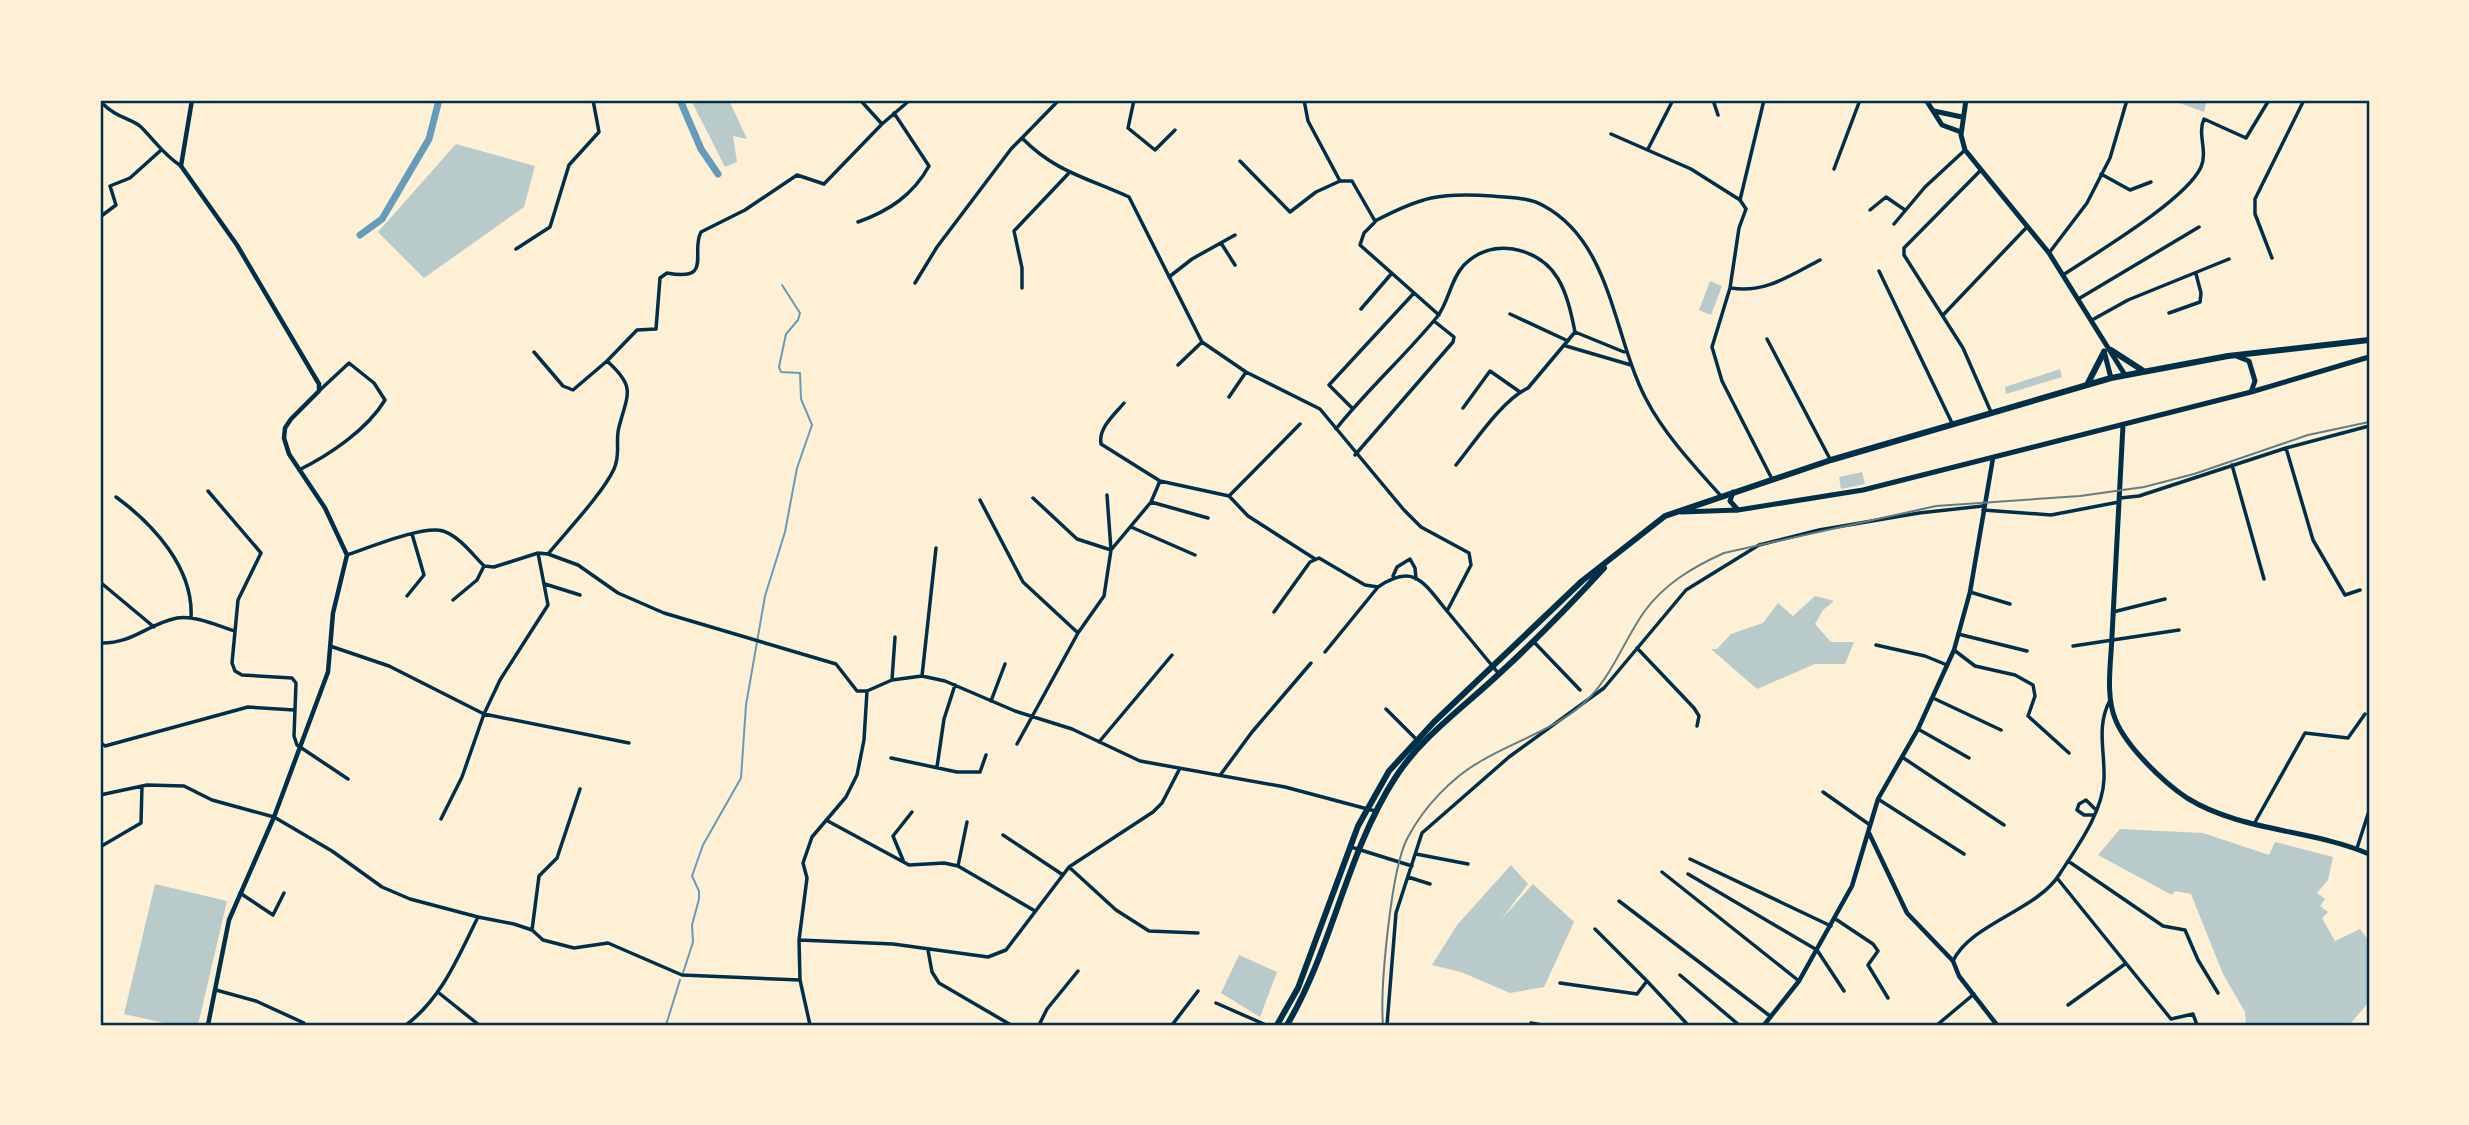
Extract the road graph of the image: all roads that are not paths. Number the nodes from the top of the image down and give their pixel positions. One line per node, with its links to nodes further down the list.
1 (192, 100): 31 (street)
2 (593, 100): 49 (street)
3 (910, 100): 19 (street)
4 (1059, 100): 26 (street)
5 (1134, 100): 23 (street)
6 (1304, 100): 36 (street)
7 (1673, 100): 27 (street)
8 (1713, 100): 20 (street)
9 (1764, 100): 38 (street)
10 (1860, 100): 32 (street)
11 (1926, 100): 18 (main road)
12 (1966, 100): 21 (main road)
13 (2127, 100): 35 (street)
14 (2269, 100): 58 (street)
15 (2304, 100): 51 (street)
16 (862, 102): 22 (street)
17 (103, 104): 29 (street)
18 (1934, 111): 21 (main road); 24 (main road)
19 (894, 113): 22 (street); 43 (street)
20 (1718, 115)
21 (1962, 117): 24 (main road)
22 (881, 124): 82 (street)
23 (1175, 130)
24 (1961, 132): 28 (main road)
25 (1611, 134): 27 (street)
26 (1022, 138): 34 (street); 60 (street)
27 (1648, 149): 38 (street)
28 (1965, 150): 33 (main road); 40 (street)
29 (160, 151): 31 (street); 41 (street)
30 (1240, 161): 36 (street)
31 (181, 166): 90 (street)
32 (1834, 169)
33 (1980, 171): 45 (main road); 68 (street)
34 (1068, 174): 59 (street); 61 (street)
35 (2102, 174): 37 (street); 50 (street)
36 (1340, 181): 42 (street)
37 (2151, 182)
38 (1740, 200): 62 (street)
39 (1870, 210): 40 (street)
40 (1905, 210): 44 (street)
41 (100, 218)
42 (1376, 221): 56 (street); 79 (street)
43 (858, 222)
44 (1894, 224)
45 (2027, 227): 50 (main road); 68 (street)
46 (2199, 227): 64 (street)
47 (1235, 235): 48 (street)
48 (1220, 243): 54 (street); 59 (street)
49 (516, 249)
50 (2049, 253): 58 (main road)
51 (2273, 258)
52 (2229, 259): 57 (street)
53 (1820, 260): 62 (street)
54 (1235, 265)
55 (1879, 271): 98 (street)
56 (1392, 274): 63 (street); 65 (street)
57 (2196, 274): 66 (street); 70 (street)
58 (2063, 275): 64 (main road)
59 (1169, 277): 75 (street)
60 (915, 283)
61 (1022, 288)
62 (1730, 288): 110 (street)
63 (1414, 293): 69 (street); 95 (street)
64 (2080, 298): 70 (main road)
65 (1361, 309)
66 (2169, 313)
67 (1510, 314): 76 (street)
68 (1944, 314): 97 (street)
69 (1439, 315): 71 (street); 72 (street)
70 (2092, 320): 77 (main road)
71 (1434, 321): 95 (street); 104 (street)
72 (1576, 332): 76 (street); 79 (street)
73 (1767, 339): 106 (street)
74 (2369, 340): 80 (highway)
75 (1202, 342): 83 (street); 86 (street)
76 (1567, 343): 84 (street); 91 (street)
77 (2108, 351): 85 (highway); 87 (main road); 88 (main road); 89 (highway)
78 (534, 352): 82 (street)
79 (1625, 352): 84 (street)
80 (2236, 356): 85 (highway); 92 (main road)
81 (2369, 358): 92 (main road)
82 (607, 361): 132 (street)
83 (1178, 365)
84 (1631, 365): 116 (street)
85 (2144, 371): 87 (highway)
86 (1246, 372): 93 (street); 102 (street)
87 (2125, 375): 88 (highway)
88 (2111, 378): 89 (highway)
89 (2087, 385): 97 (highway)
90 (319, 391): 109 (street); 109 (street)
91 (1520, 392): 96 (street); 108 (street)
92 (2251, 392): 100 (main road)
93 (1229, 397)
94 (1124, 402): 111 (street)
95 (1352, 408): 102 (street)
96 (1463, 408)
97 (1991, 412): 98 (highway)
98 (1952, 423): 106 (highway)
99 (1300, 424): 115 (street)
100 (2123, 425): 105 (main road); 120 (main road)
101 (2369, 426): 103 (street)
102 (1336, 429): 104 (street)
103 (2286, 447): 107 (street); 143 (street)
104 (1355, 455): 151 (street)
105 (1993, 458): 122 (street); 123 (main road)
106 (1831, 460): 110 (highway)
107 (2232, 465): 120 (street); 139 (street)
108 (1456, 466)
109 (299, 470): 133 (street)
110 (1772, 479): 113 (highway)
111 (1160, 481): 115 (street); 121 (street)
112 (208, 491): 156 (street)
113 (1734, 492): 116 (highway); 123 (main road)
114 (1107, 495): 130 (street)
115 (1229, 496): 135 (street)
116 (1721, 496): 124 (highway)
117 (116, 497): 153 (street)
118 (1033, 498): 130 (street)
119 (980, 500): 157 (street)
120 (2120, 500): 122 (street); 152 (main road)
121 (1151, 502): 125 (street); 126 (street)
122 (1983, 508): 144 (street); 166 (street)
123 (1738, 510): 124 (main road)
124 (1678, 512): 129 (highway)
125 (1208, 519)
126 (1131, 527): 130 (street); 134 (street)
127 (412, 534): 133 (street); 136 (street); 146 (street)
128 (936, 548): 175 (street)
129 (1621, 548): 160 (highway); 174 (highway)
130 (1111, 550): 157 (street)
131 (538, 553): 132 (street); 136 (street); 141 (street)
132 (548, 554): 179 (street)
133 (347, 555): 164 (street)
134 (1195, 555)
135 (1315, 559): 142 (street); 150 (street)
136 (484, 566): 148 (street)
137 (1393, 577): 138 (street); 138 (street); 142 (street)
138 (1416, 579): 151 (street)
139 (2264, 579)
140 (100, 583): 154 (street)
141 (545, 584): 145 (street); 185 (street)
142 (1378, 587): 169 (street)
143 (2360, 590)
144 (1970, 592): 149 (street); 158 (street)
145 (580, 595)
146 (407, 596)
147 (2165, 599): 152 (street)
148 (453, 600)
149 (2010, 604)
150 (1274, 611)
151 (1447, 611): 174 (street)
152 (2113, 612): 161 (main road)
153 (191, 618): 154 (street); 156 (street)
154 (154, 626): 162 (street)
155 (2179, 630): 161 (street)
156 (235, 631): 184 (street)
157 (1078, 633): 187 (street)
158 (1958, 634): 167 (street); 168 (street)
159 (895, 637): 176 (street)
160 (1533, 640): 174 (highway); 178 (street)
161 (2112, 642): 165 (street); 182 (main road)
162 (100, 643)
163 (1876, 645): 173 (street)
164 (330, 646): 185 (street); 196 (street)
165 (2073, 646)
166 (1637, 648): 188 (street); 231 (street)
167 (1954, 650): 173 (street); 197 (street)
168 (2027, 650)
169 (1325, 652)
170 (1171, 655): 192 (street)
171 (1311, 663): 204 (street)
172 (1005, 664): 181 (street)
173 (1947, 665): 180 (street)
174 (1497, 671): 194 (highway)
175 (922, 676): 176 (street); 177 (street)
176 (892, 680): 179 (street)
177 (955, 685): 181 (street); 202 (street)
178 (1580, 690)
179 (867, 691): 219 (street)
180 (1932, 698): 189 (street); 190 (street)
181 (991, 701): 187 (street)
182 (2110, 701): 212 (street); 221 (main road)
183 (1386, 709): 194 (street)
184 (294, 710): 191 (street); 196 (street)
185 (484, 714): 193 (street); 218 (street)
186 (2365, 714): 221 (street)
187 (1033, 715): 192 (street); 195 (street)
188 (1698, 726)
189 (1918, 729): 199 (street); 201 (street)
190 (2001, 730)
191 (100, 741)
192 (1099, 742): 203 (street)
193 (629, 743)
194 (1419, 743): 211 (highway); 213 (highway)
195 (1017, 744)
196 (301, 749): 205 (street); 217 (street)
197 (2069, 753)
198 (986, 755): 202 (street)
199 (1902, 757): 210 (street); 223 (street)
200 (891, 758): 202 (street)
201 (1969, 758)
202 (937, 767)
203 (1179, 770): 204 (street); 239 (street)
204 (1221, 774): 211 (street)
205 (348, 779)
206 (142, 786): 209 (street); 217 (street); 226 (street)
207 (580, 789): 254 (street)
208 (1823, 792): 222 (street)
209 (100, 796)
210 (1878, 799): 222 (street); 230 (street)
211 (1368, 807): 213 (street); 227 (highway)
212 (2095, 809): 216 (street); 216 (street)
213 (1376, 811): 228 (highway)
214 (2369, 811): 229 (street)
215 (912, 812): 235 (street)
216 (2094, 815): 234 (street)
217 (274, 817): 247 (street); 250 (street)
218 (441, 819)
219 (826, 819): 235 (street); 256 (street)
220 (967, 822): 237 (street)
221 (2254, 824): 229 (main road)
222 (1870, 825): 224 (street)
223 (2004, 825)
224 (1868, 832): 251 (street); 259 (street)
225 (1003, 835): 242 (street)
226 (100, 847)
227 (1351, 847): 228 (street); 287 (highway)
228 (1359, 848): 238 (street); 288 (highway)
229 (2357, 848): 232 (main road)
230 (1964, 853)
231 (1416, 854): 236 (street); 238 (street)
232 (2369, 854)
233 (1690, 859): 252 (street)
234 (2068, 861): 244 (street); 271 (street)
235 (904, 862): 237 (street)
236 (1468, 863)
237 (958, 866): 249 (street)
238 (1412, 866): 243 (street)
239 (1069, 867): 242 (street); 255 (street)
240 (1662, 872): 265 (street)
241 (1688, 874): 258 (street)
242 (1063, 875): 249 (street)
243 (1408, 877): 245 (street); 289 (street)
244 (2057, 878): 259 (street); 260 (street)
245 (1430, 884)
246 (284, 893): 247 (street)
247 (240, 894): 267 (street)
248 (1619, 901): 276 (street)
249 (1034, 911): 257 (street)
250 (478, 917): 254 (street); 270 (street)
251 (1834, 918): 252 (street); 273 (street)
252 (1831, 926): 258 (street)
253 (1595, 929): 264 (street)
254 (532, 930): 263 (street)
255 (1198, 933)
256 (799, 940): 257 (street); 263 (street)
257 (928, 950): 283 (street)
258 (1817, 950): 265 (street); 268 (street)
259 (1953, 961): 272 (street)
260 (2125, 964): 275 (street); 296 (street)
261 (1078, 971): 284 (street)
262 (1680, 975): 292 (street)
263 (800, 980): 282 (street)
264 (1647, 981): 266 (street); 291 (street)
265 (1799, 981): 276 (street)
266 (1560, 983)
267 (216, 990): 277 (street); 279 (street)
268 (1844, 990)
269 (1198, 991): 285 (street)
270 (439, 993): 280 (street); 281 (street)
271 (2218, 993)
272 (1974, 994): 294 (street); 295 (street)
273 (1888, 998)
274 (1216, 1003): 286 (street)
275 (2068, 1005)
276 (1770, 1016): 293 (street)
277 (304, 1023)
278 (1531, 1023): 290 (street)
279 (208, 1025)
280 (406, 1025)
281 (479, 1025)
282 (810, 1025)
283 (1011, 1025)
284 (1039, 1025)
285 (1172, 1025)
286 (1266, 1025)
287 (1277, 1025)
288 (1287, 1025)
289 (1387, 1025)
290 (1542, 1025)
291 (1688, 1025)
292 (1739, 1025)
293 (1764, 1025)
294 (1937, 1025)
295 (1997, 1025)
296 (2197, 1025)

